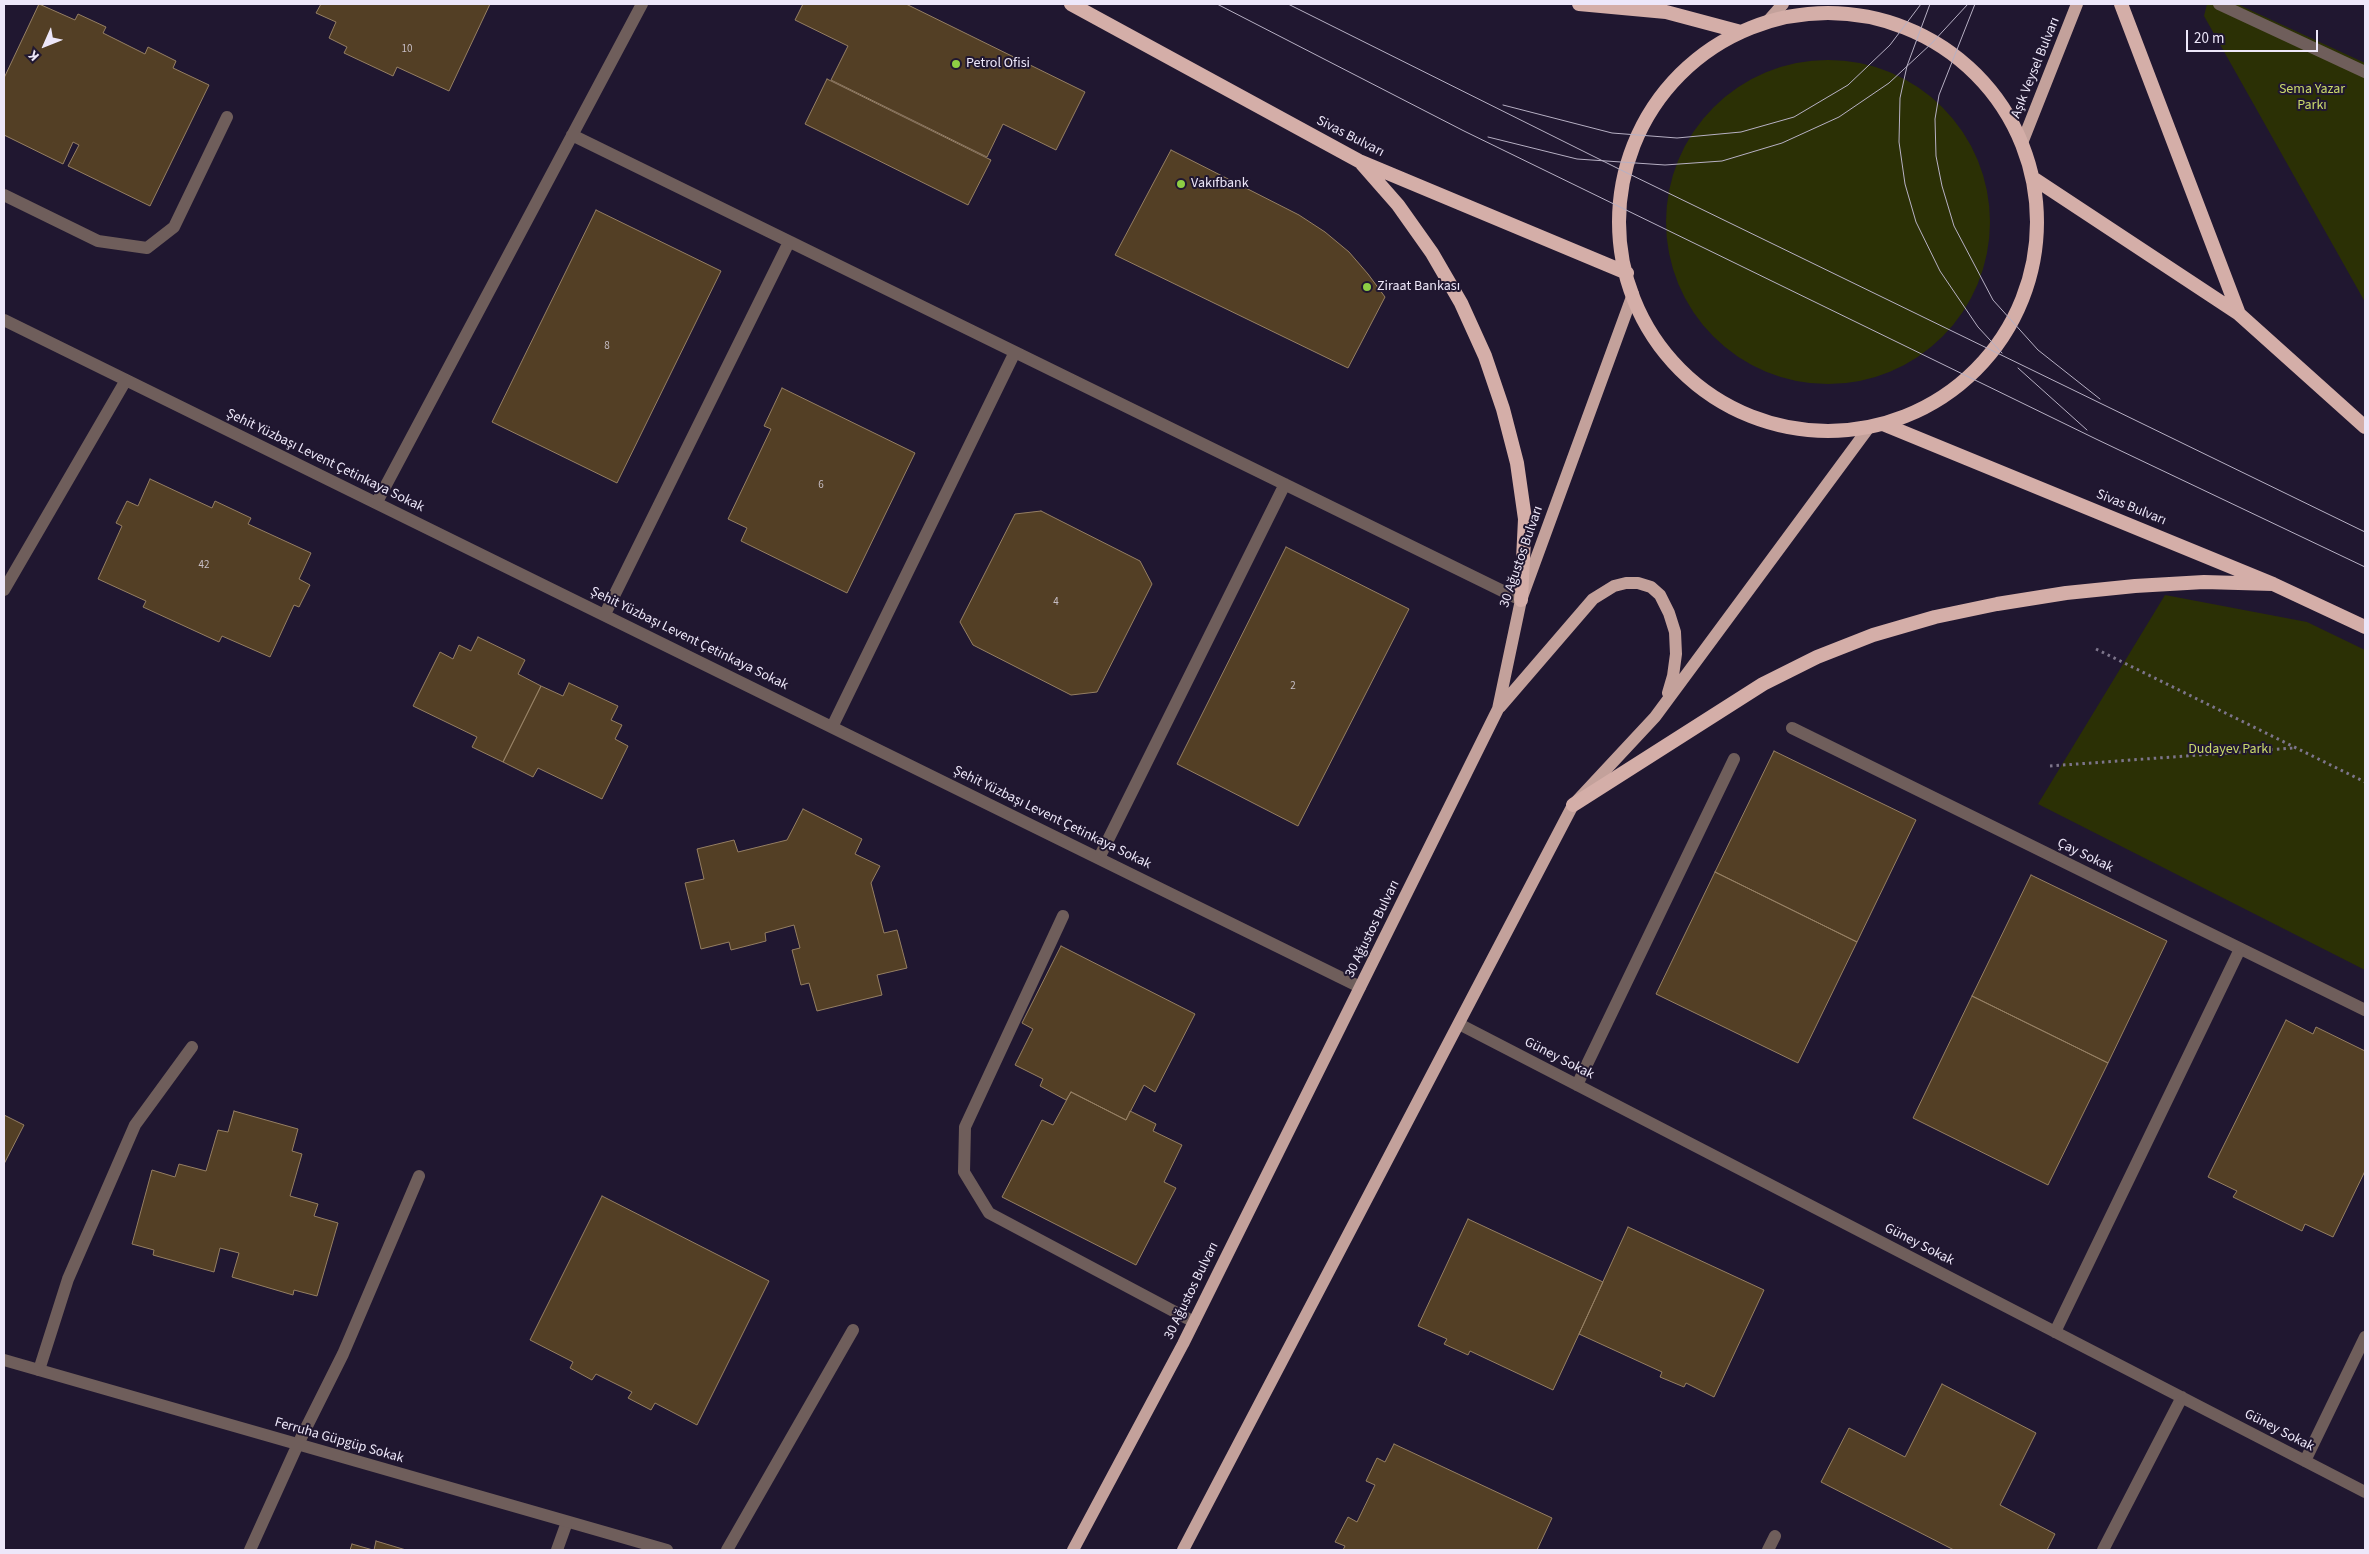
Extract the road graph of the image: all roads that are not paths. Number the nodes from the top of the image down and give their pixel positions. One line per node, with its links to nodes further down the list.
1 (642, 4): 12 (street)
2 (1071, 4): 14 (highway, Sivas Bulvarı)
3 (1579, 4): 9 (highway)
4 (1783, 4): 8 (main road)
5 (2077, 4): 13 (main road, Aşık Veysel Bulvarı)
6 (2121, 4): 20 (highway)
7 (2219, 4): 10 (street)
8 (1768, 21): 9 (highway); 13 (highway)
9 (1741, 32): 18 (highway)
10 (2365, 72)
11 (227, 117): 16 (street)
12 (572, 135): 17 (street); 27 (street)
13 (2022, 143): 15 (highway)
14 (1359, 162): 18 (highway, Sivas Bulvarı); 30 (highway)
15 (2033, 178): 20 (highway); 24 (highway)
16 (4, 194)
17 (789, 242): 22 (street); 31 (street)
18 (1627, 273): 19 (highway)
19 (1633, 294): 24 (highway); 30 (main road, 30 Ağustos Bulvarı)
20 (2239, 314): 25 (highway)
21 (4, 320): 23 (street, Şehit Yüzbaşı Levent Çetinkaya Sokak)
22 (1015, 352): 26 (street); 35 (street)
23 (126, 380): 27 (street, Şehit Yüzbaşı Levent Çetinkaya Sokak); 29 (street)
24 (1877, 425): 28 (highway, Sivas Bulvarı); 34 (main road)
25 (2365, 427)
26 (1285, 484): 30 (street); 39 (street)
27 (377, 502): 31 (street, Şehit Yüzbaşı Levent Çetinkaya Sokak)
28 (2273, 584): 32 (highway, Sivas Bulvarı); 38 (highway)
29 (4, 590)
30 (1521, 600): 33 (main road, 30 Ağustos Bulvarı)
31 (605, 614): 35 (street, Şehit Yüzbaşı Levent Çetinkaya Sokak)
32 (2365, 627)
33 (1498, 709): 34 (main road); 42 (main road, 30 Ağustos Bulvarı)
34 (1655, 717): 38 (main road)
35 (832, 727): 39 (street, Şehit Yüzbaşı Levent Çetinkaya Sokak)
36 (1792, 728): 41 (street, Çay Sokak)
37 (1734, 759): 46 (street)
38 (1573, 805): 44 (main road)
39 (1099, 858): 42 (street, Şehit Yüzbaşı Levent Çetinkaya Sokak)
40 (1063, 916): 48 (street)
41 (2240, 949): 43 (street, Çay Sokak); 50 (street)
42 (1360, 987): 48 (main road, 30 Ağustos Bulvarı)
43 (2365, 1010)
44 (1459, 1024): 46 (street, Güney Sokak); 65 (main road)
45 (192, 1047): 53 (street)
46 (1577, 1085): 50 (street, Güney Sokak)
47 (419, 1176): 55 (street)
48 (1194, 1322): 64 (main road, 30 Ağustos Bulvarı)
49 (853, 1330): 63 (street)
50 (2056, 1332): 54 (street, Güney Sokak)
51 (2365, 1337): 56 (street)
52 (4, 1360): 53 (street, Ferruha Güpgüp Sokak)
53 (39, 1370): 55 (street, Ferruha Güpgüp Sokak)
54 (2182, 1397): 56 (street, Güney Sokak); 67 (street)
55 (298, 1444): 58 (street, Ferruha Güpgüp Sokak); 60 (street)
56 (2305, 1461): 57 (street, Güney Sokak)
57 (2365, 1492)
58 (567, 1522): 61 (street); 62 (street, Ferruha Güpgüp Sokak)
59 (1775, 1536): 66 (street)
60 (250, 1550)
61 (557, 1550)
62 (667, 1550)
63 (728, 1550)
64 (1073, 1550)
65 (1183, 1550)
66 (1768, 1550)
67 (2102, 1550)

